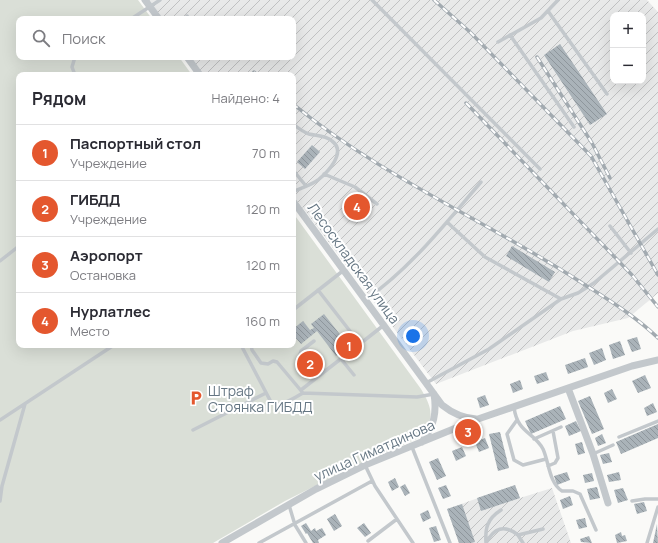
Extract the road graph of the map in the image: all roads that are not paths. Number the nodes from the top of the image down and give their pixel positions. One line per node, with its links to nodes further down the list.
1 (145, 0): 5 (street)
2 (160, 0): 5 (lane)
3 (372, 0): 18 (lane)
4 (558, 0): 6 (lane)
5 (150, 7): 7 (lane); 8 (street)
6 (548, 11): 9 (lane); 15 (lane)
7 (136, 16)
8 (157, 16)
9 (510, 35): 10 (lane); 17 (lane)
10 (498, 42)
11 (74, 60): 13 (lane)
12 (189, 60): 14 (street)
13 (74, 72)
14 (198, 72)
15 (607, 94)
16 (296, 126): 20 (lane)
17 (574, 127)
18 (540, 169)
19 (296, 174): 22 (lane)
20 (324, 174): 22 (lane); 24 (lane)
21 (481, 182): 26 (lane)
22 (306, 186): 23 (lane)
23 (296, 191)
24 (377, 204)
25 (296, 205): 32 (street, Лесоскладская улица)
26 (447, 222): 34 (lane); 35 (lane)
27 (610, 226): 30 (lane)
28 (657, 231): 30 (lane)
29 (16, 248): 31 (lane)
30 (631, 253): 34 (lane)
31 (0, 261)
32 (344, 270): 33 (lane); 35 (street, Лесоскладская улица)
33 (318, 290): 36 (lane); 39 (lane)
34 (561, 299): 47 (lane)
35 (365, 300): 37 (street, Лесоскладская улица)
36 (296, 308)
37 (384, 326): 39 (lane); 47 (street, Лесоскладская улица)
38 (314, 341): 46 (lane)
39 (360, 344): 43 (lane)
40 (109, 348): 52 (lane)
41 (243, 348): 50 (lane)
42 (252, 348): 49 (lane)
43 (341, 359): 45 (lane); 46 (lane)
44 (658, 360): 48 (street, улица Гиматдинова)
45 (354, 375)
46 (315, 379): 49 (lane)
47 (426, 383): 51 (street, Лесоскладская улица)
48 (568, 388): 53 (street, улица Гиматдинова); 66 (street)
49 (302, 391): 50 (lane); 51 (lane)
50 (266, 393): 59 (lane)
51 (434, 394): 54 (street, Лесоскладская улица); 63 (street)
52 (25, 404): 55 (lane); 72 (lane)
53 (514, 407): 54 (street, улица Гиматдинова); 56 (lane)
54 (478, 419): 63 (street, улица Гиматдинова)
55 (0, 420)
56 (517, 420): 62 (lane); 67 (lane)
57 (658, 421): 61 (lane)
58 (561, 428): 60 (lane)
59 (194, 430)
60 (553, 431): 62 (lane); 69 (lane)
61 (619, 438)
62 (534, 439): 67 (lane)
63 (421, 443): 65 (street, улица Гиматдинова)
64 (613, 445): 66 (lane)
65 (412, 447): 68 (street, улица Гиматдинова); 89 (lane)
66 (593, 454): 74 (street)
67 (546, 459): 69 (lane)
68 (365, 465): 70 (lane); 75 (street, улица Гиматдинова)
69 (548, 466): 82 (lane)
70 (372, 482): 79 (lane); 80 (lane)
71 (658, 499): 73 (lane)
72 (0, 501)
73 (632, 501)
74 (608, 504)
75 (289, 505): 80 (lane); 85 (street, улица Гиматдинова)
76 (658, 507): 78 (lane)
77 (501, 510): 90 (lane)
78 (657, 515): 92 (lane)
79 (397, 519): 84 (lane); 88 (lane)
80 (295, 524): 86 (lane); 87 (lane)
81 (543, 529): 83 (lane)
82 (596, 530)
83 (518, 535): 90 (lane); 91 (lane)
84 (368, 541)
85 (222, 543)
86 (259, 543)
87 (306, 543)
88 (413, 543)
89 (450, 543)
90 (486, 543)
91 (523, 543)
92 (647, 543)

